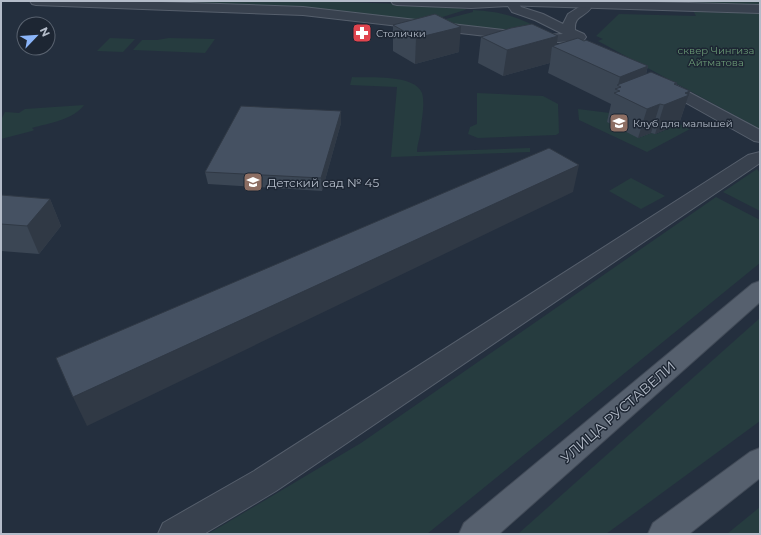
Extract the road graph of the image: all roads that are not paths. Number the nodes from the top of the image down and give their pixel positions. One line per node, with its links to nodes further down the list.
1 (36, 1): 6 (street)
2 (397, 1): 3 (street)
3 (507, 1): 4 (street); 6 (street)
4 (584, 4): 5 (street); 6 (street)
5 (760, 10)
6 (577, 36)
7 (649, 76): 8 (street)
8 (760, 137)
9 (760, 157): 12 (street)
10 (760, 289): 13 (main road, УЛИЦА РУСТАВЕЛИ)
11 (760, 461): 14 (main road)
12 (174, 534)
13 (475, 534)
14 (664, 534)

